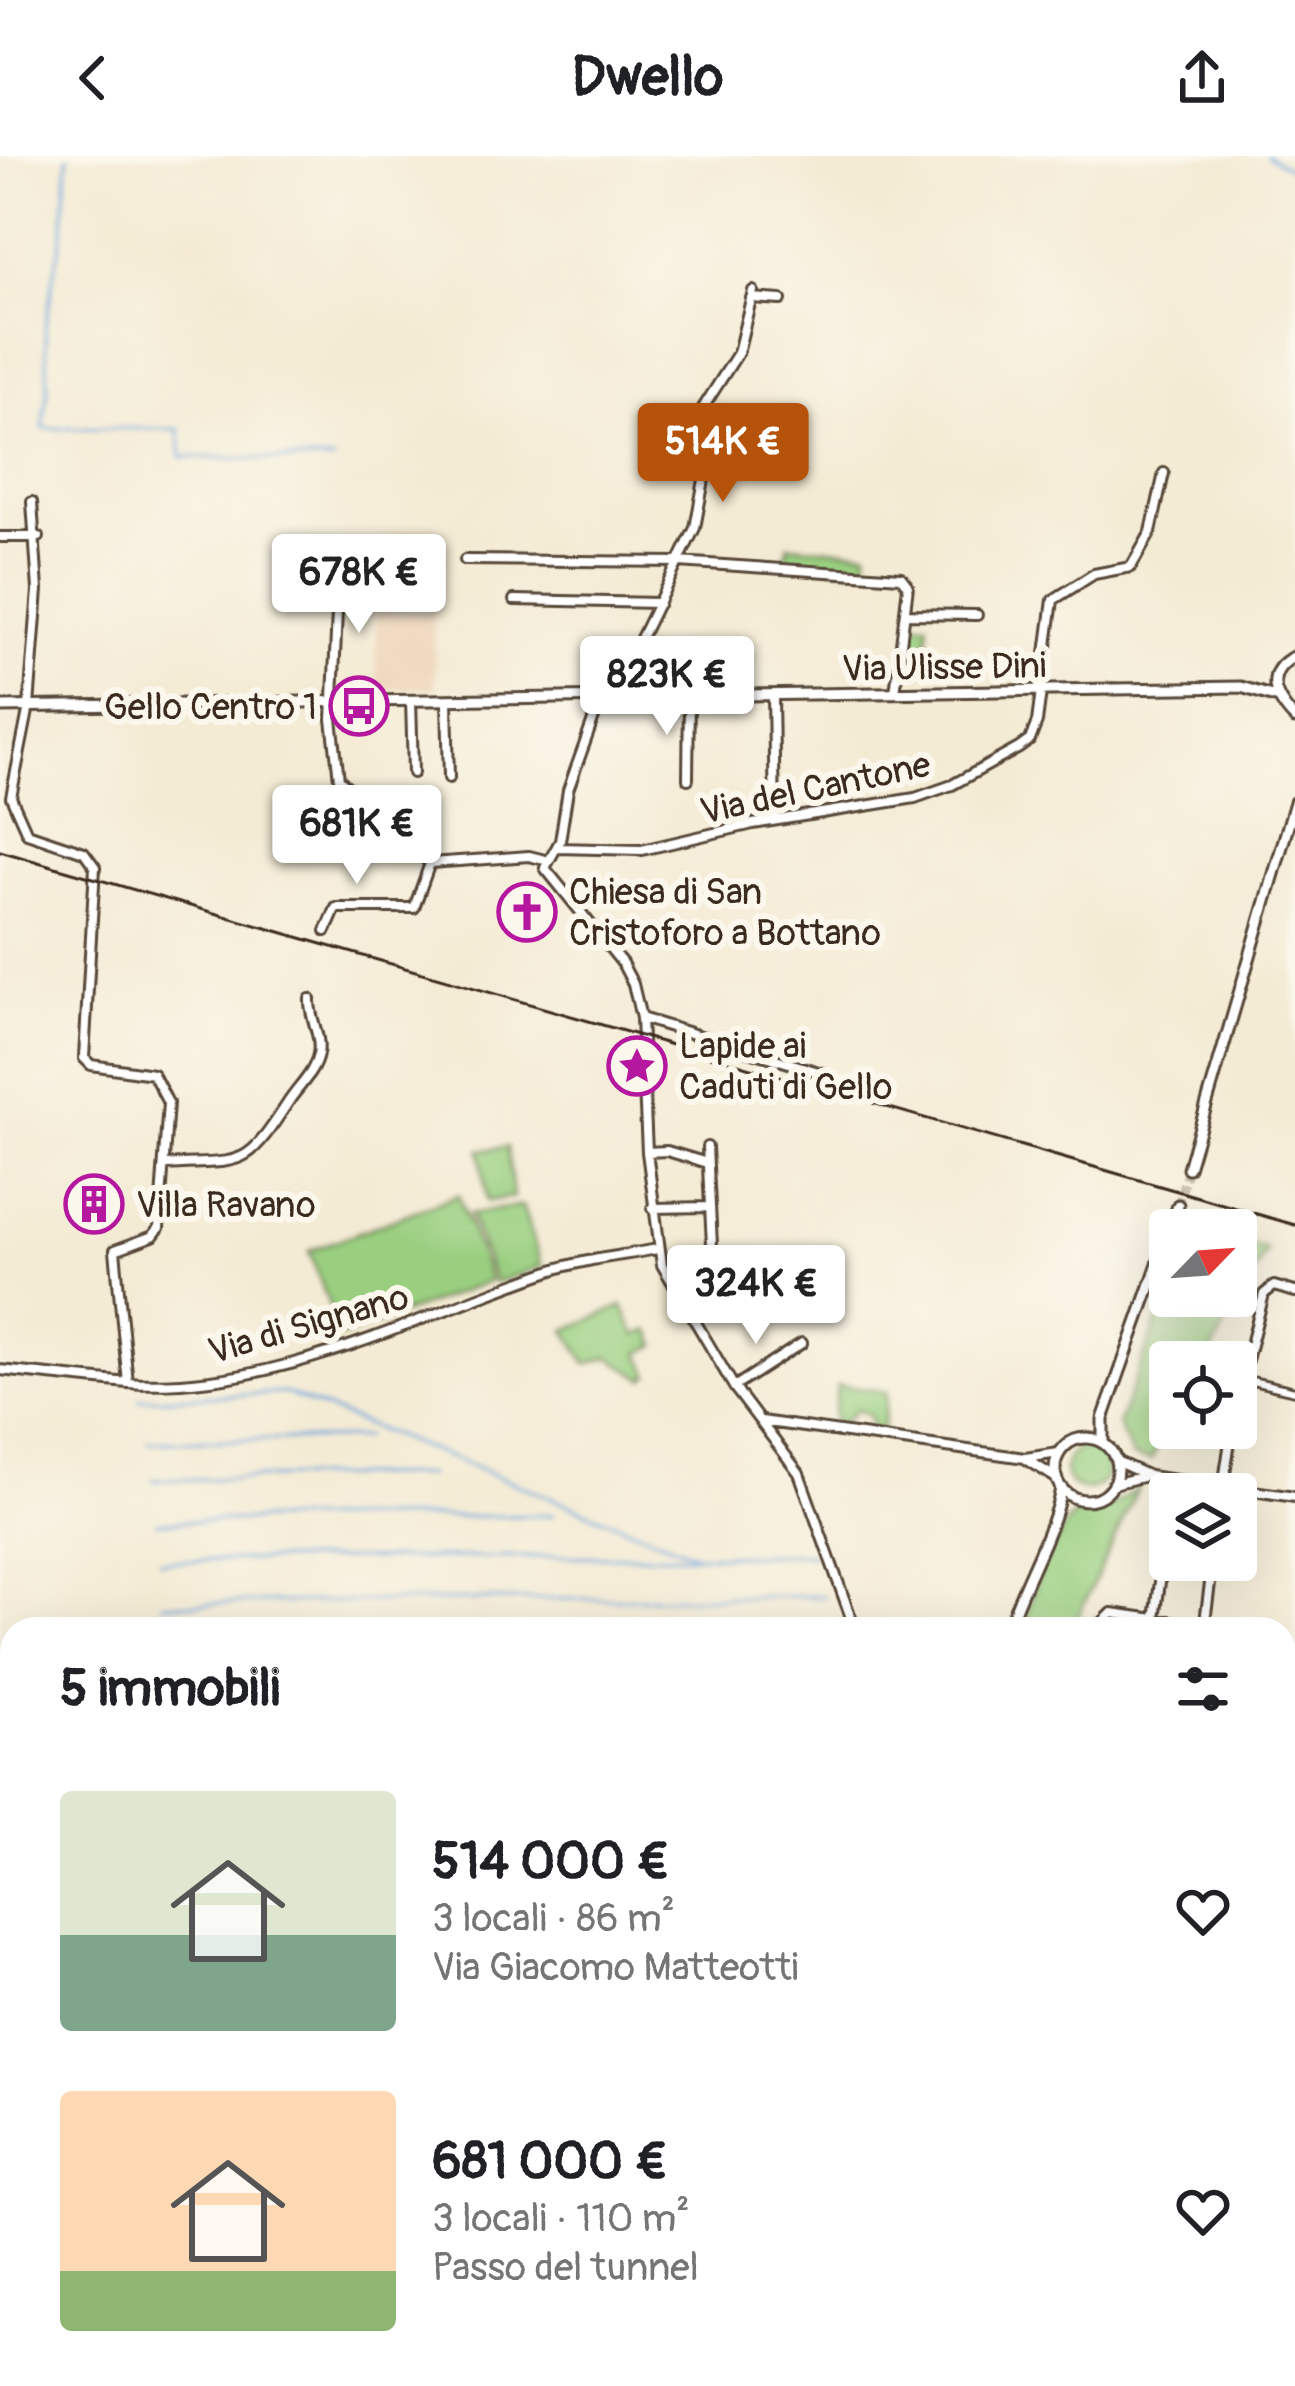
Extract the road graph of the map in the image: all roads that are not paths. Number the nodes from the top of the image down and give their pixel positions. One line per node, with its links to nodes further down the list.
1 (781, 300): 7 (street)
2 (1164, 473): 16 (street, Via del Cantone)
3 (32, 502): 5 (street)
4 (0, 537): 5 (street)
5 (39, 537): 25 (street)
6 (465, 560): 7 (street)
7 (679, 562): 10 (street); 11 (street)
8 (339, 570): 24 (street)
9 (514, 600): 10 (street)
10 (659, 603): 21 (street)
11 (906, 614): 12 (street); 17 (street)
12 (977, 615)
13 (1295, 656): 14 (street)
14 (1275, 676): 15 (street); 20 (street)
15 (1241, 687): 16 (street, Via Ulisse Dini); 20 (street)
16 (1044, 691): 17 (street, Via Ulisse Dini); 32 (street, Via del Cantone)
17 (895, 693): 18 (street, Via Ulisse Dini)
18 (773, 696): 19 (street, Via Ulisse Dini); 32 (street)
19 (689, 697): 21 (street, Via Ulisse Dini); 30 (street)
20 (1275, 697): 27 (street)
21 (607, 698): 23 (street, Via Ulisse Dini); 33 (street)
22 (411, 700): 23 (street, Via Ulisse Dini); 24 (street, Via Ulisse Dini); 28 (street)
23 (448, 700): 29 (street)
24 (334, 701): 25 (street, Via Ulisse Dini); 35 (street)
25 (29, 706): 26 (street, Via Ulisse Dini); 43 (street)
26 (0, 707)
27 (1293, 716)
28 (413, 773)
29 (449, 778)
30 (688, 779)
31 (1295, 802): 44 (street)
32 (775, 821): 33 (street, Via del Cantone)
33 (555, 848): 34 (street)
34 (545, 860): 35 (street); 38 (street)
35 (430, 863): 36 (street)
36 (326, 931)
37 (310, 999): 43 (street)
38 (641, 1018): 39 (street); 41 (street)
39 (826, 1074)
40 (707, 1147): 42 (street)
41 (647, 1152): 42 (street); 47 (street)
42 (707, 1163): 46 (street)
43 (167, 1165): 57 (street)
44 (1188, 1168)
45 (1178, 1205): 48 (street)
46 (710, 1207): 47 (street); 49 (street)
47 (652, 1208): 50 (street)
48 (1177, 1209)
49 (712, 1245)
50 (657, 1249): 57 (street, Via di Signano); 58 (street)
51 (1149, 1289): 60 (street)
52 (1295, 1292): 53 (street)
53 (1251, 1341)
54 (802, 1343): 58 (street)
55 (0, 1370): 57 (street, Via di Signano)
56 (1257, 1382): 59 (street)
57 (128, 1383)
58 (734, 1387): 61 (street)
59 (1295, 1391)
60 (1103, 1419): 62 (street); 63 (street)
61 (759, 1420): 65 (street); 76 (street)
62 (1085, 1437): 63 (street); 64 (street)
63 (1102, 1442): 66 (street)
64 (1059, 1453): 65 (street); 68 (street)
65 (1024, 1458): 68 (street)
66 (1116, 1461): 67 (street); 69 (street)
67 (1149, 1476): 69 (street)
68 (1058, 1482): 72 (street); 73 (street)
69 (1113, 1484): 72 (street)
70 (1257, 1493): 71 (street)
71 (1295, 1497)
72 (1080, 1499): 73 (street)
73 (1056, 1514): 77 (street)
74 (1161, 1581): 80 (street)
75 (1210, 1581): 81 (street)
76 (851, 1617)
77 (1012, 1617)
78 (1108, 1617): 79 (street)
79 (1141, 1617)
80 (1156, 1617)
81 (1205, 1617)

